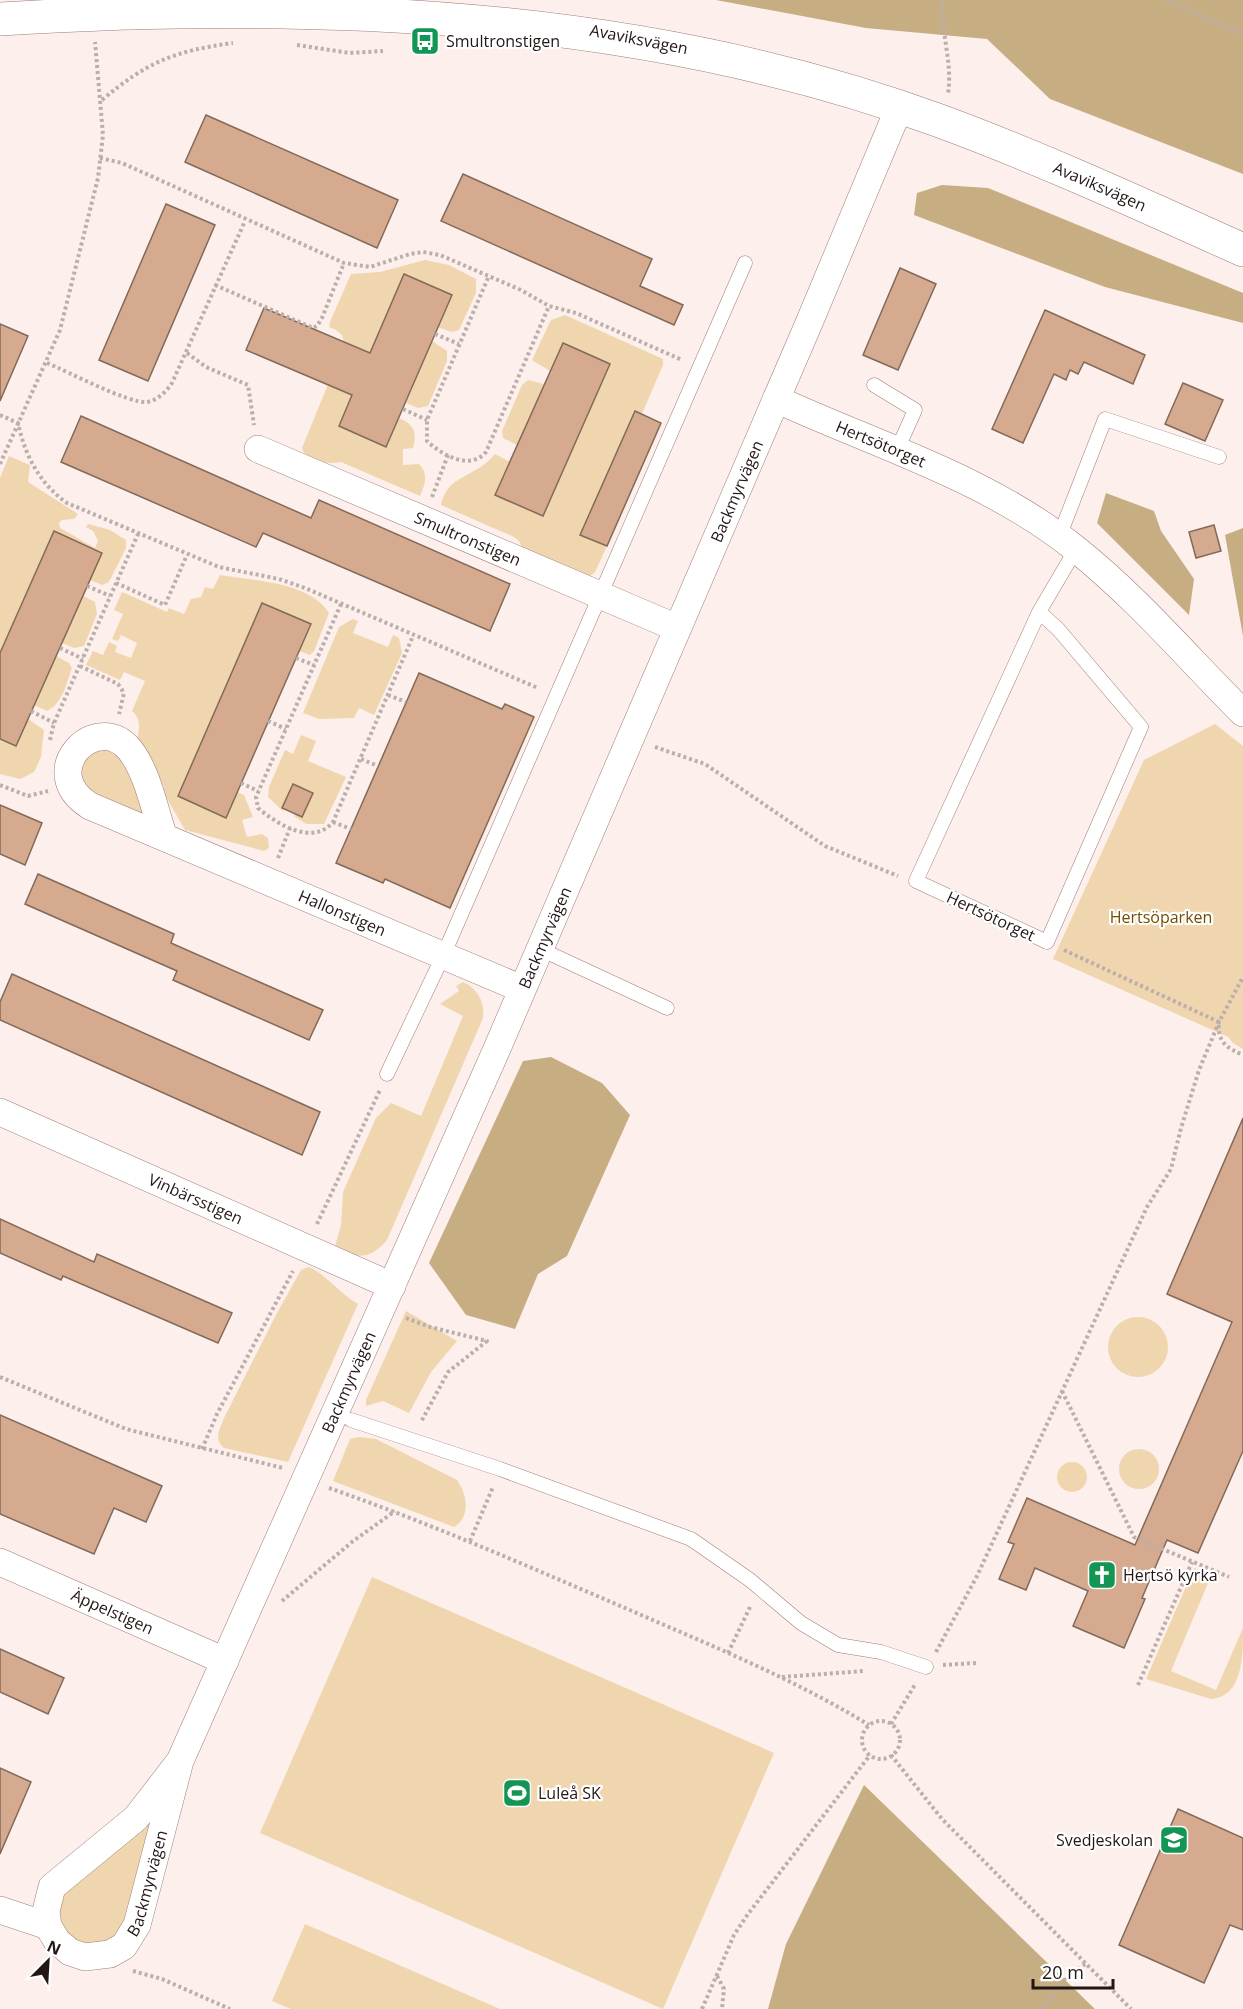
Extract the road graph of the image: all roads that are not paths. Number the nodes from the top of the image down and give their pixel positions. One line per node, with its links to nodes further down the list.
1 (0, 19): 2 (street, Avaviksvägen)
2 (898, 108): 3 (street, Avaviksvägen); 6 (street, Backmyrvägen)
3 (1243, 250)
4 (745, 263): 11 (lane)
5 (874, 385): 8 (lane)
6 (776, 399): 8 (street, Hertsötorget); 13 (street, Backmyrvägen)
7 (258, 449): 11 (street, Smultronstigen)
8 (897, 450): 10 (street, Hertsötorget)
9 (1219, 457): 10 (lane)
10 (1067, 543): 12 (lane); 14 (street, Hertsötorget)
11 (600, 595): 13 (street, Smultronstigen); 17 (lane)
12 (1040, 612): 12 (lane, Hertsötorget)
13 (677, 628): 16 (street, Backmyrvägen)
14 (1243, 713)
15 (164, 837): 15 (street, Hallonstigen); 17 (street, Hallonstigen)
16 (540, 949): 18 (street, Backmyrvägen); 19 (lane)
17 (443, 956): 18 (street, Hallonstigen); 20 (lane)
18 (522, 989): 22 (street, Backmyrvägen)
19 (667, 1008)
20 (387, 1074)
21 (0, 1112): 22 (street, Vinbärsstigen)
22 (387, 1297): 25 (street, Backmyrvägen)
23 (351, 1420): 26 (lane)
24 (0, 1562): 25 (street, Äppelstigen)
25 (225, 1661): 27 (street, Backmyrvägen)
26 (926, 1667)
27 (180, 1761): 29 (street, Backmyrvägen); 29 (street, Backmyrvägen)
28 (0, 1910): 29 (street)
29 (48, 1926)

